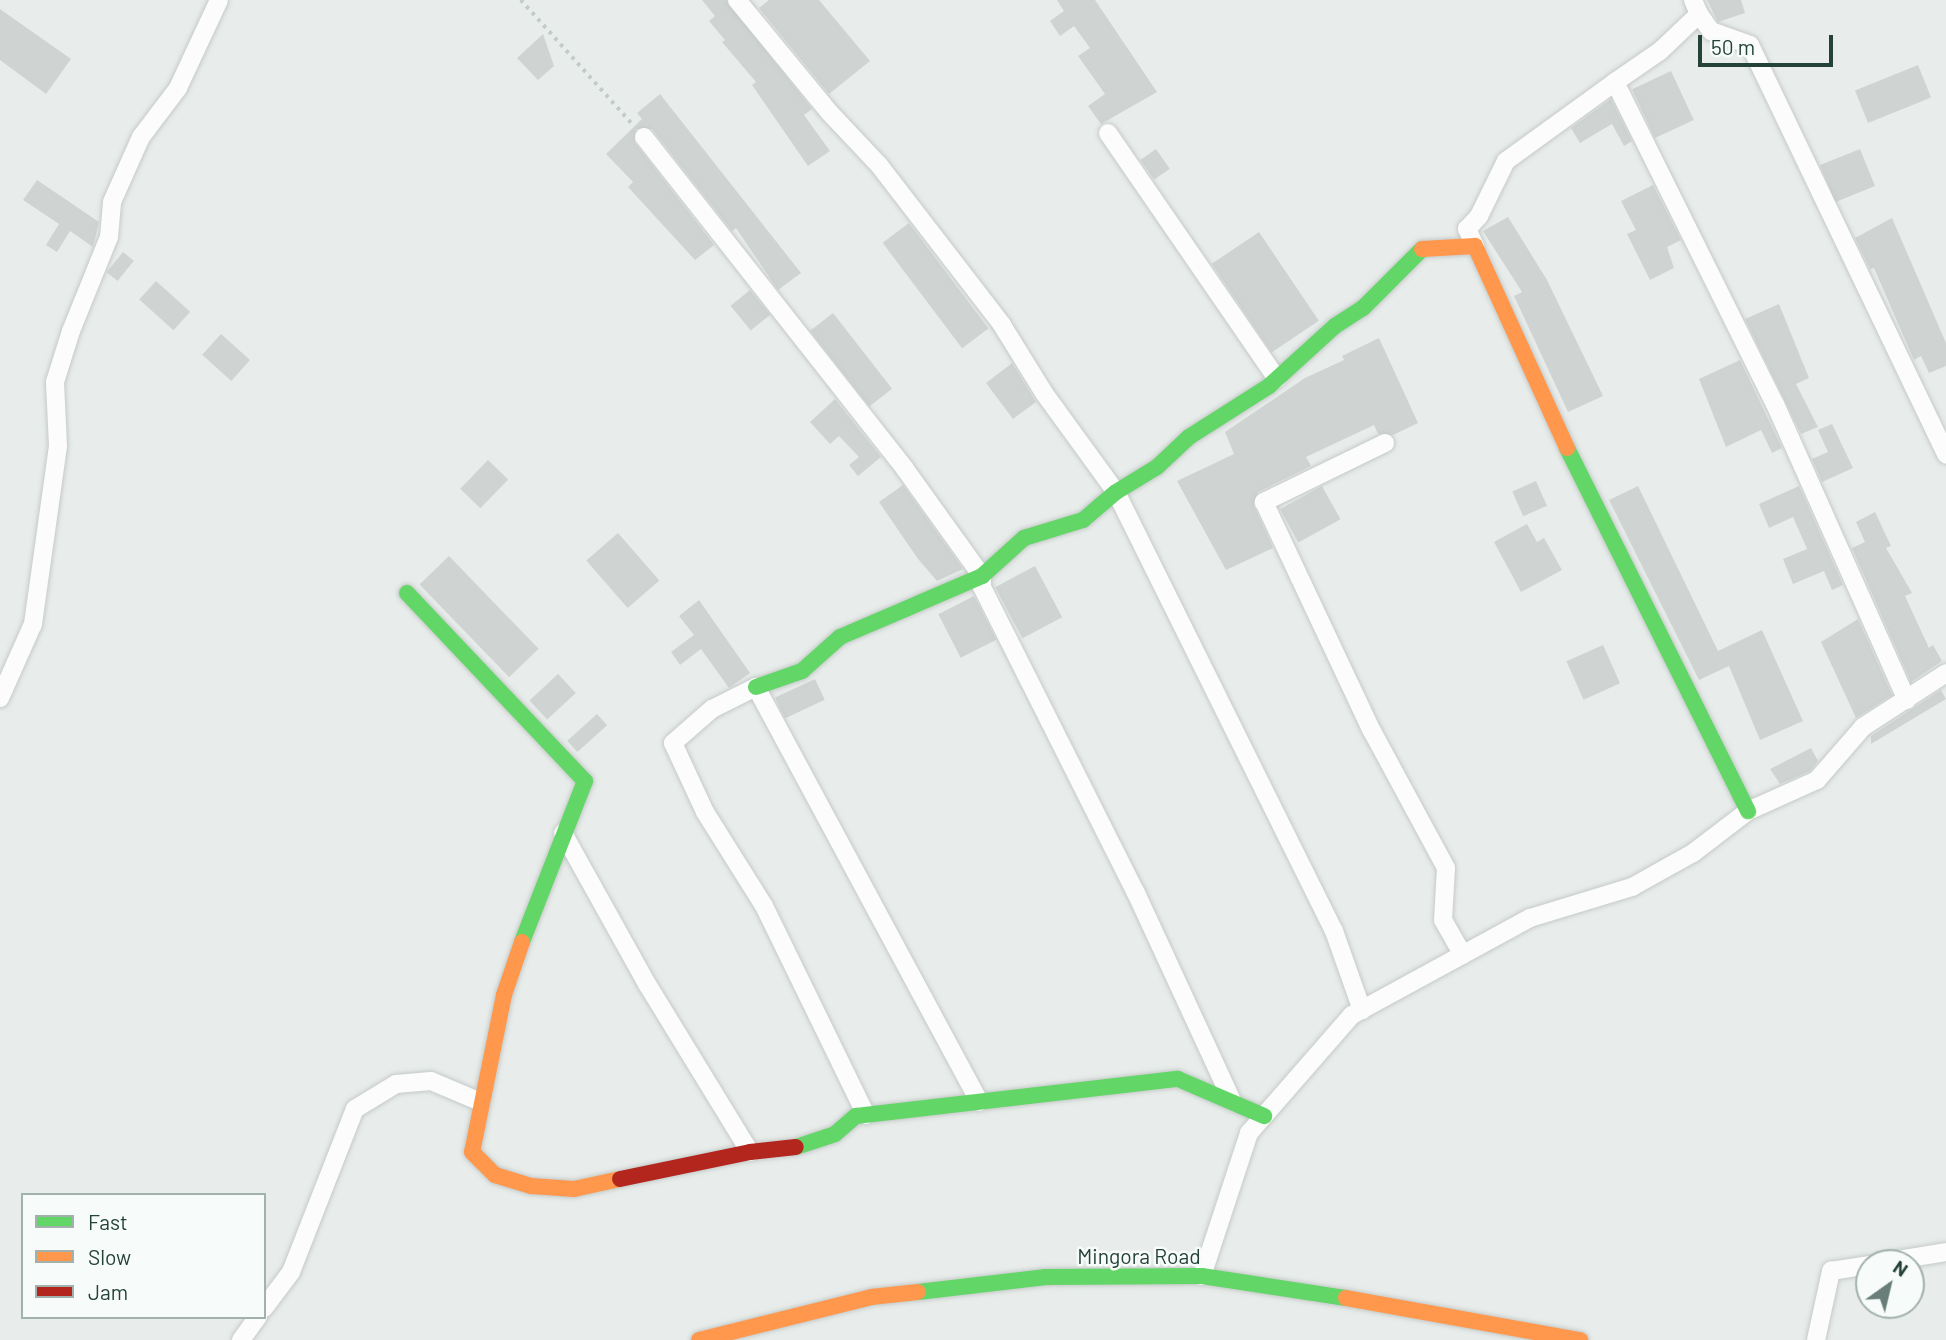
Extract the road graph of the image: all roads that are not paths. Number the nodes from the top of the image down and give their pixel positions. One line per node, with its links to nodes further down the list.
1 (219, 0): 16 (street)
2 (737, 0): 11 (street)
3 (1696, 7): 4 (street); 10 (street)
4 (1615, 82): 7 (street); 17 (street)
5 (1108, 133): 8 (street)
6 (644, 137): 12 (street)
7 (1475, 246): 8 (main road); 18 (main road)
8 (1277, 379): 11 (main road)
9 (1385, 443): 20 (street)
10 (1946, 455)
11 (1116, 492): 12 (main road); 21 (street)
12 (982, 576): 15 (main road); 22 (street)
13 (407, 593): 19 (main road)
14 (1946, 673): 17 (street)
15 (756, 687): 24 (street); 25 (street)
16 (0, 698)
17 (1907, 700): 18 (street)
18 (1748, 811): 20 (street)
19 (563, 833): 23 (main road); 27 (street)
20 (1463, 955): 21 (street)
21 (1362, 1010): 26 (street)
22 (1231, 1099): 24 (main road); 26 (main road)
23 (481, 1102): 27 (main road); 32 (street)
24 (979, 1102): 25 (main road)
25 (866, 1115): 27 (main road)
26 (1264, 1116): 31 (street)
27 (750, 1152)
28 (1946, 1252): 29 (street)
29 (1925, 1255)
30 (1855, 1267): 39 (street)
31 (1202, 1276): 34 (main road, Mingora Road); 38 (main road, Mingora Road)
32 (266, 1305)
33 (257, 1319): 35 (street)
34 (780, 1320): 36 (main road, Mingora Road); 37 (street)
35 (241, 1340)
36 (699, 1340)
37 (783, 1340)
38 (1580, 1340)
39 (1816, 1340)

